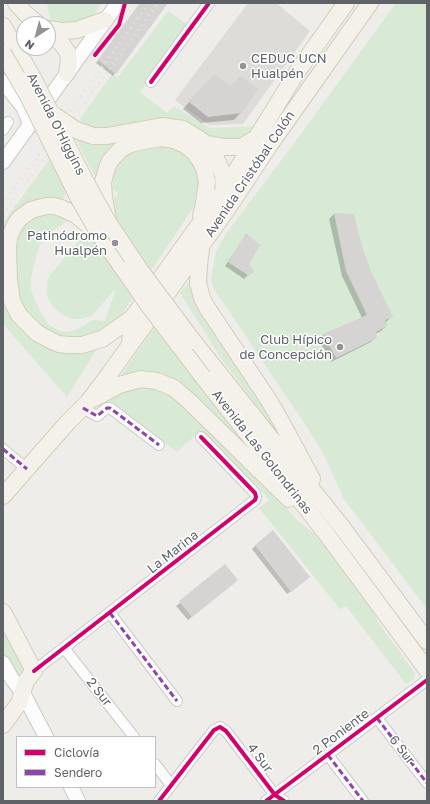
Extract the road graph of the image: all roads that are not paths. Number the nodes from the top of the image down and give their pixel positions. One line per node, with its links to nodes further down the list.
1 (16, 3): 6 (main road)
2 (118, 3): 7 (main road)
3 (209, 3): 14 (street)
4 (346, 3): 17 (main road, Avenida Cristóbal Colón)
5 (370, 3): 21 (main road, Avenida Cristóbal Colón)
6 (29, 16)
7 (105, 20): 9 (main road); 12 (main road)
8 (3, 26): 15 (main road, Avenida O'Higgins, bridge)
9 (56, 30)
10 (56, 40): 12 (main road)
11 (3, 53): 22 (main road, Avenida O'Higgins, bridge)
12 (67, 73): 16 (main road)
13 (3, 82): 16 (main road, Avenida O'Higgins)
14 (151, 82)
15 (52, 114): 18 (main road, bridge); 22 (main road, Avenida O'Higgins, bridge)
16 (29, 125): 19 (main road)
17 (255, 139): 18 (main road); 20 (main road, Avenida Cristóbal Colón)
18 (206, 144): 20 (main road)
19 (3, 162)
20 (224, 189): 21 (main road); 23 (main road, Avenida Cristóbal Colón)
21 (218, 222): 24 (main road, Avenida Cristóbal Colón)
22 (104, 228): 23 (main road); 25 (main road); 27 (main road, Avenida Las Golondrinas, bridge)
23 (196, 229): 25 (main road, Avenida Cristóbal Colón)
24 (203, 243): 26 (main road, Avenida Cristóbal Colón); 34 (main road)
25 (132, 318): 26 (main road)
26 (130, 345): 28 (main road, Avenida Cristóbal Colón)
27 (207, 371): 34 (main road, Avenida Las Golondrinas); 35 (main road, Avenida Las Golondrinas)
28 (86, 405): 30 (street); 32 (main road, Avenida Cristóbal Colón); 35 (main road)
29 (201, 437): 37 (street, La Marina)
30 (159, 445)
31 (3, 449): 32 (street)
32 (27, 469): 33 (main road, Avenida Cristóbal Colón)
33 (3, 496)
34 (325, 505): 38 (main road, Avenida Las Golondrinas)
35 (325, 532): 41 (main road, Avenida Las Golondrinas)
36 (3, 612): 42 (main road)
37 (110, 613): 39 (street, La Marina); 45 (street)
38 (427, 641)
39 (64, 648): 42 (street, La Marina); 49 (street, 2 Sur)
40 (3, 663): 44 (main road)
41 (427, 670)
42 (34, 671): 44 (main road, La Marina)
43 (427, 680): 46 (street, 2 Poniente)
44 (23, 693): 47 (main road, La Marina); 48 (main road)
45 (177, 701)
46 (377, 718): 50 (street, 2 Poniente); 52 (street, 6 Sur)
47 (3, 725)
48 (45, 736)
49 (133, 736)
50 (328, 755): 55 (street, 2 Poniente); 60 (street)
51 (156, 765): 53 (street)
52 (427, 783)
53 (171, 785): 55 (street, 4 Sur); 57 (street)
54 (72, 788): 56 (main road)
55 (275, 795): 58 (street, 2 Poniente); 59 (street, 4 Sur)
56 (78, 801)
57 (159, 801)
58 (266, 801)
59 (284, 801)
60 (363, 801)

